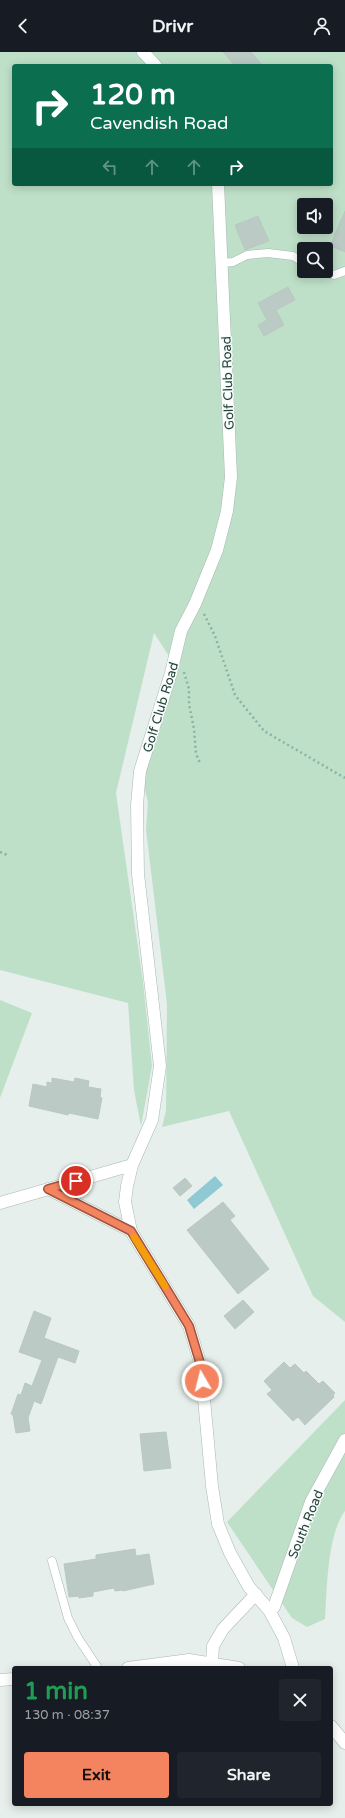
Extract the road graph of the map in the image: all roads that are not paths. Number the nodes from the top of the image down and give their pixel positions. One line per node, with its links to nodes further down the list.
1 (143, 52): 2 (street)
2 (154, 64)
3 (218, 186): 5 (street, Golf Club Road)
4 (297, 259): 5 (lane)
5 (222, 263): 8 (street, Golf Club Road)
6 (345, 271): 7 (lane)
7 (333, 275)
8 (132, 1165): 9 (street); 11 (street, Golf Club Road)
9 (48, 1189): 10 (street); 11 (street)
10 (0, 1203)
11 (131, 1231): 14 (street)
12 (345, 1440): 15 (street, South Road)
13 (52, 1561): 17 (lane)
14 (256, 1594): 15 (street); 16 (street)
15 (269, 1610): 20 (street)
16 (212, 1663): 18 (street); 19 (street)
17 (97, 1666)
18 (143, 1666)
19 (228, 1666)
20 (292, 1666)
21 (12, 1679): 22 (street)
22 (0, 1680)
23 (333, 1728): 24 (street)
24 (345, 1743)

